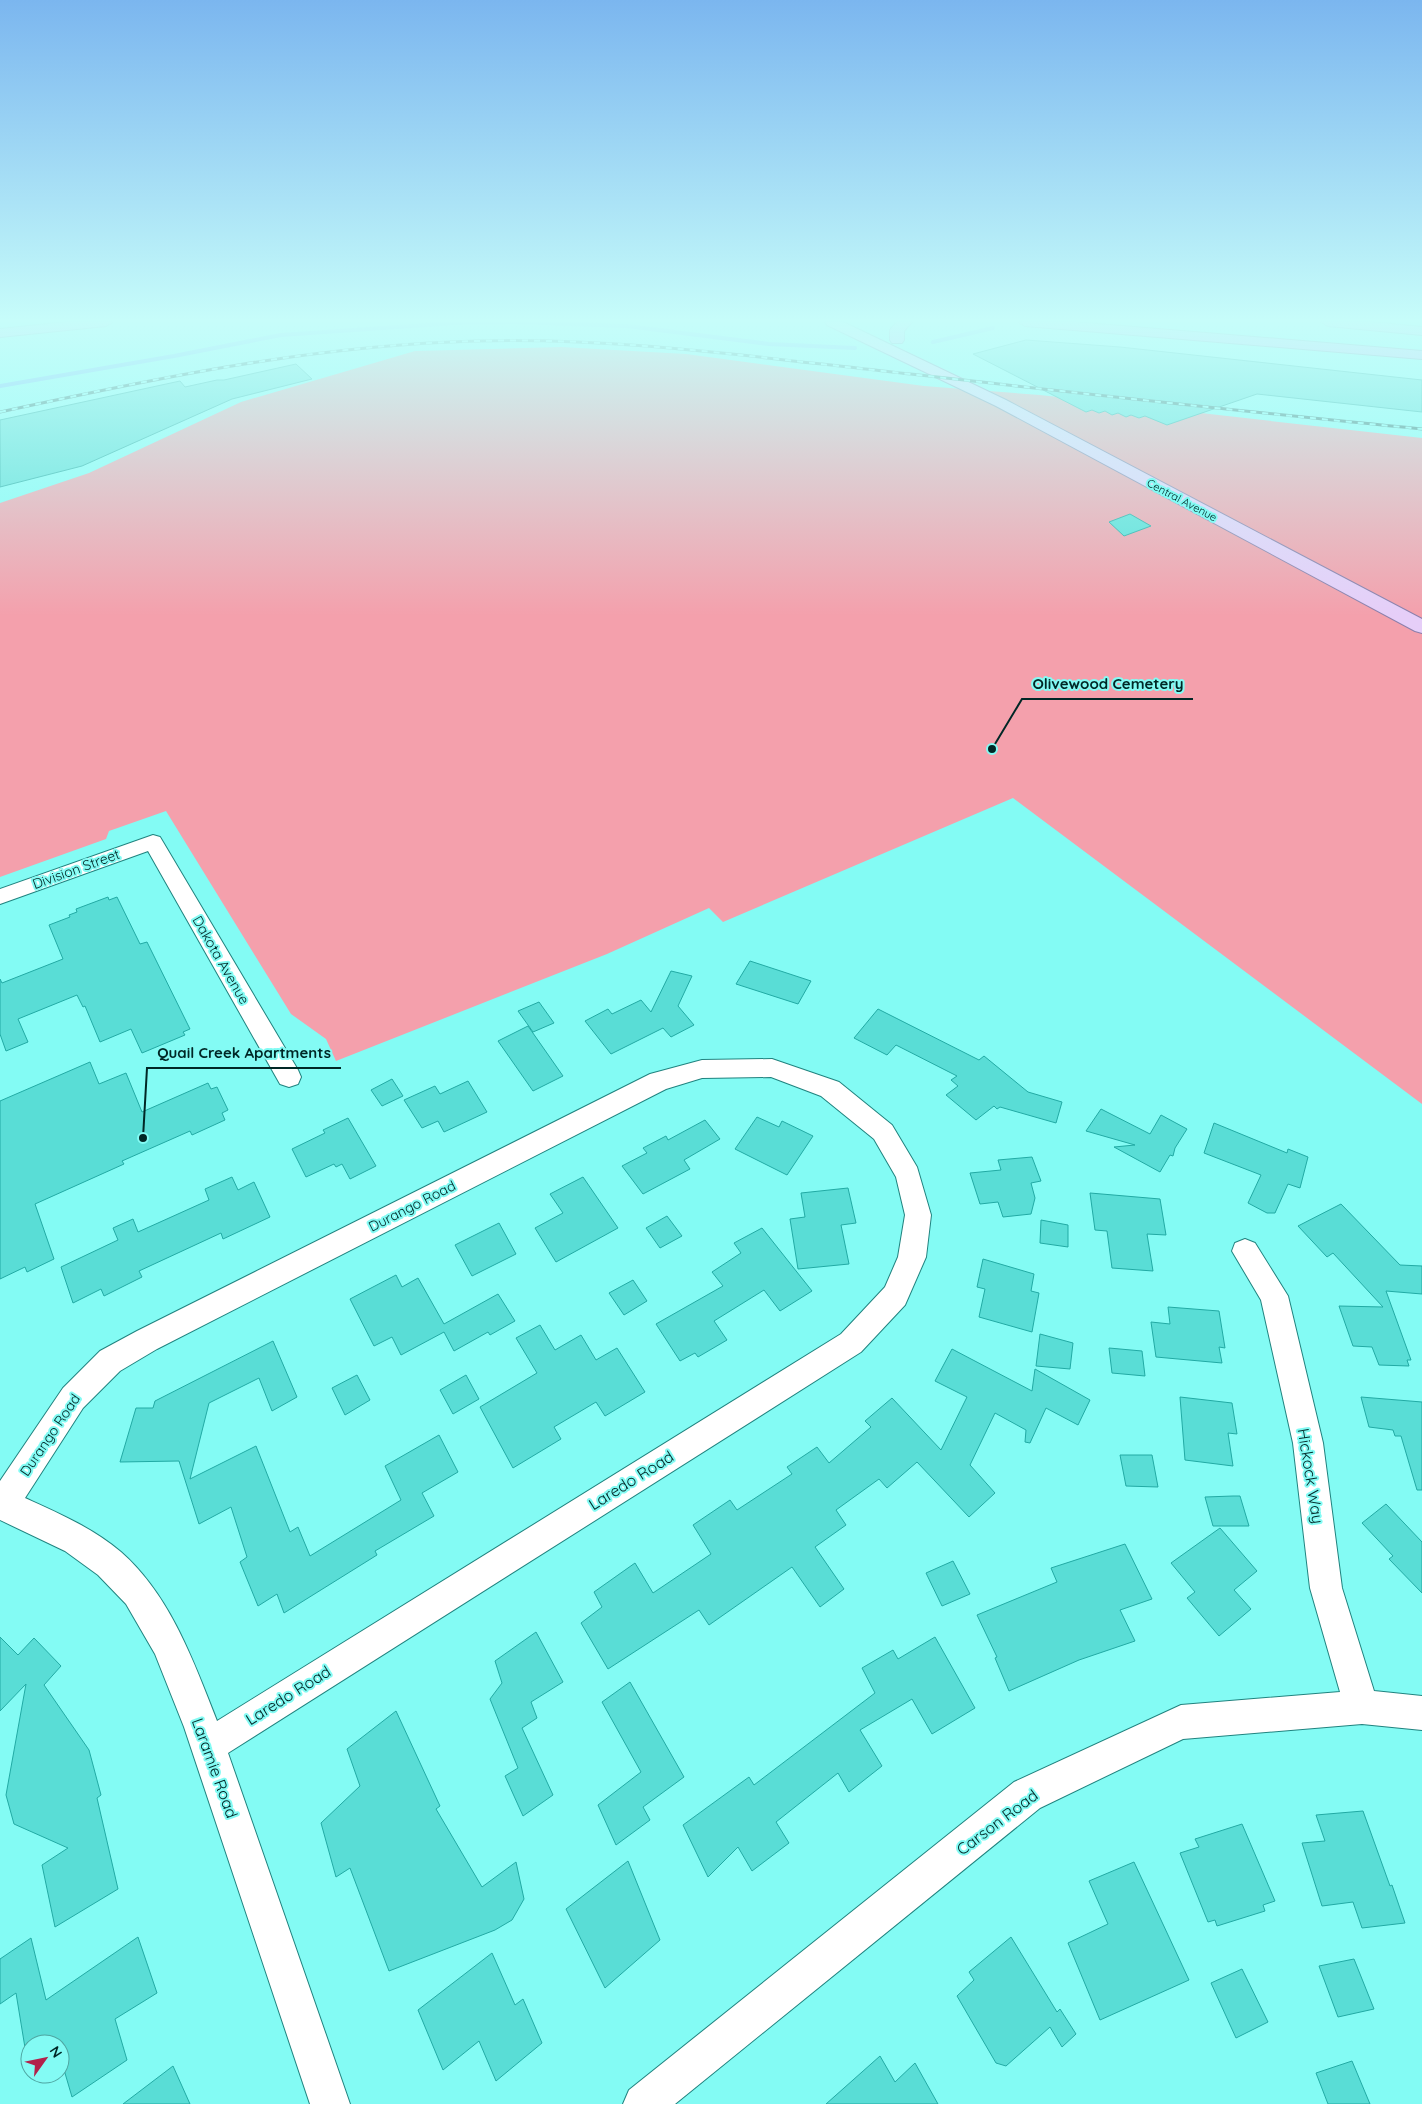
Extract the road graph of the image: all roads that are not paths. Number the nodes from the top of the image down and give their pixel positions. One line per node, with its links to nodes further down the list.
1 (1033, 420): 4 (main road, Central Avenue)
2 (1061, 420): 3 (main road, Central Avenue)
3 (1422, 611)
4 (1422, 627)
5 (153, 842): 6 (street, Division Street); 7 (street, Dakota Avenue)
6 (0, 897)
7 (289, 1078)
8 (883, 1132): 10 (street, Durango Road); 13 (street, Laredo Road)
9 (1245, 1251): 11 (street, Hickock Way)
10 (2, 1504): 13 (street, Laramie Road)
11 (1362, 1707): 12 (street, Carson Road); 15 (street, Carson Road)
12 (1422, 1713)
13 (208, 1746): 14 (street, Laramie Road)
14 (330, 2104)
15 (643, 2104)

